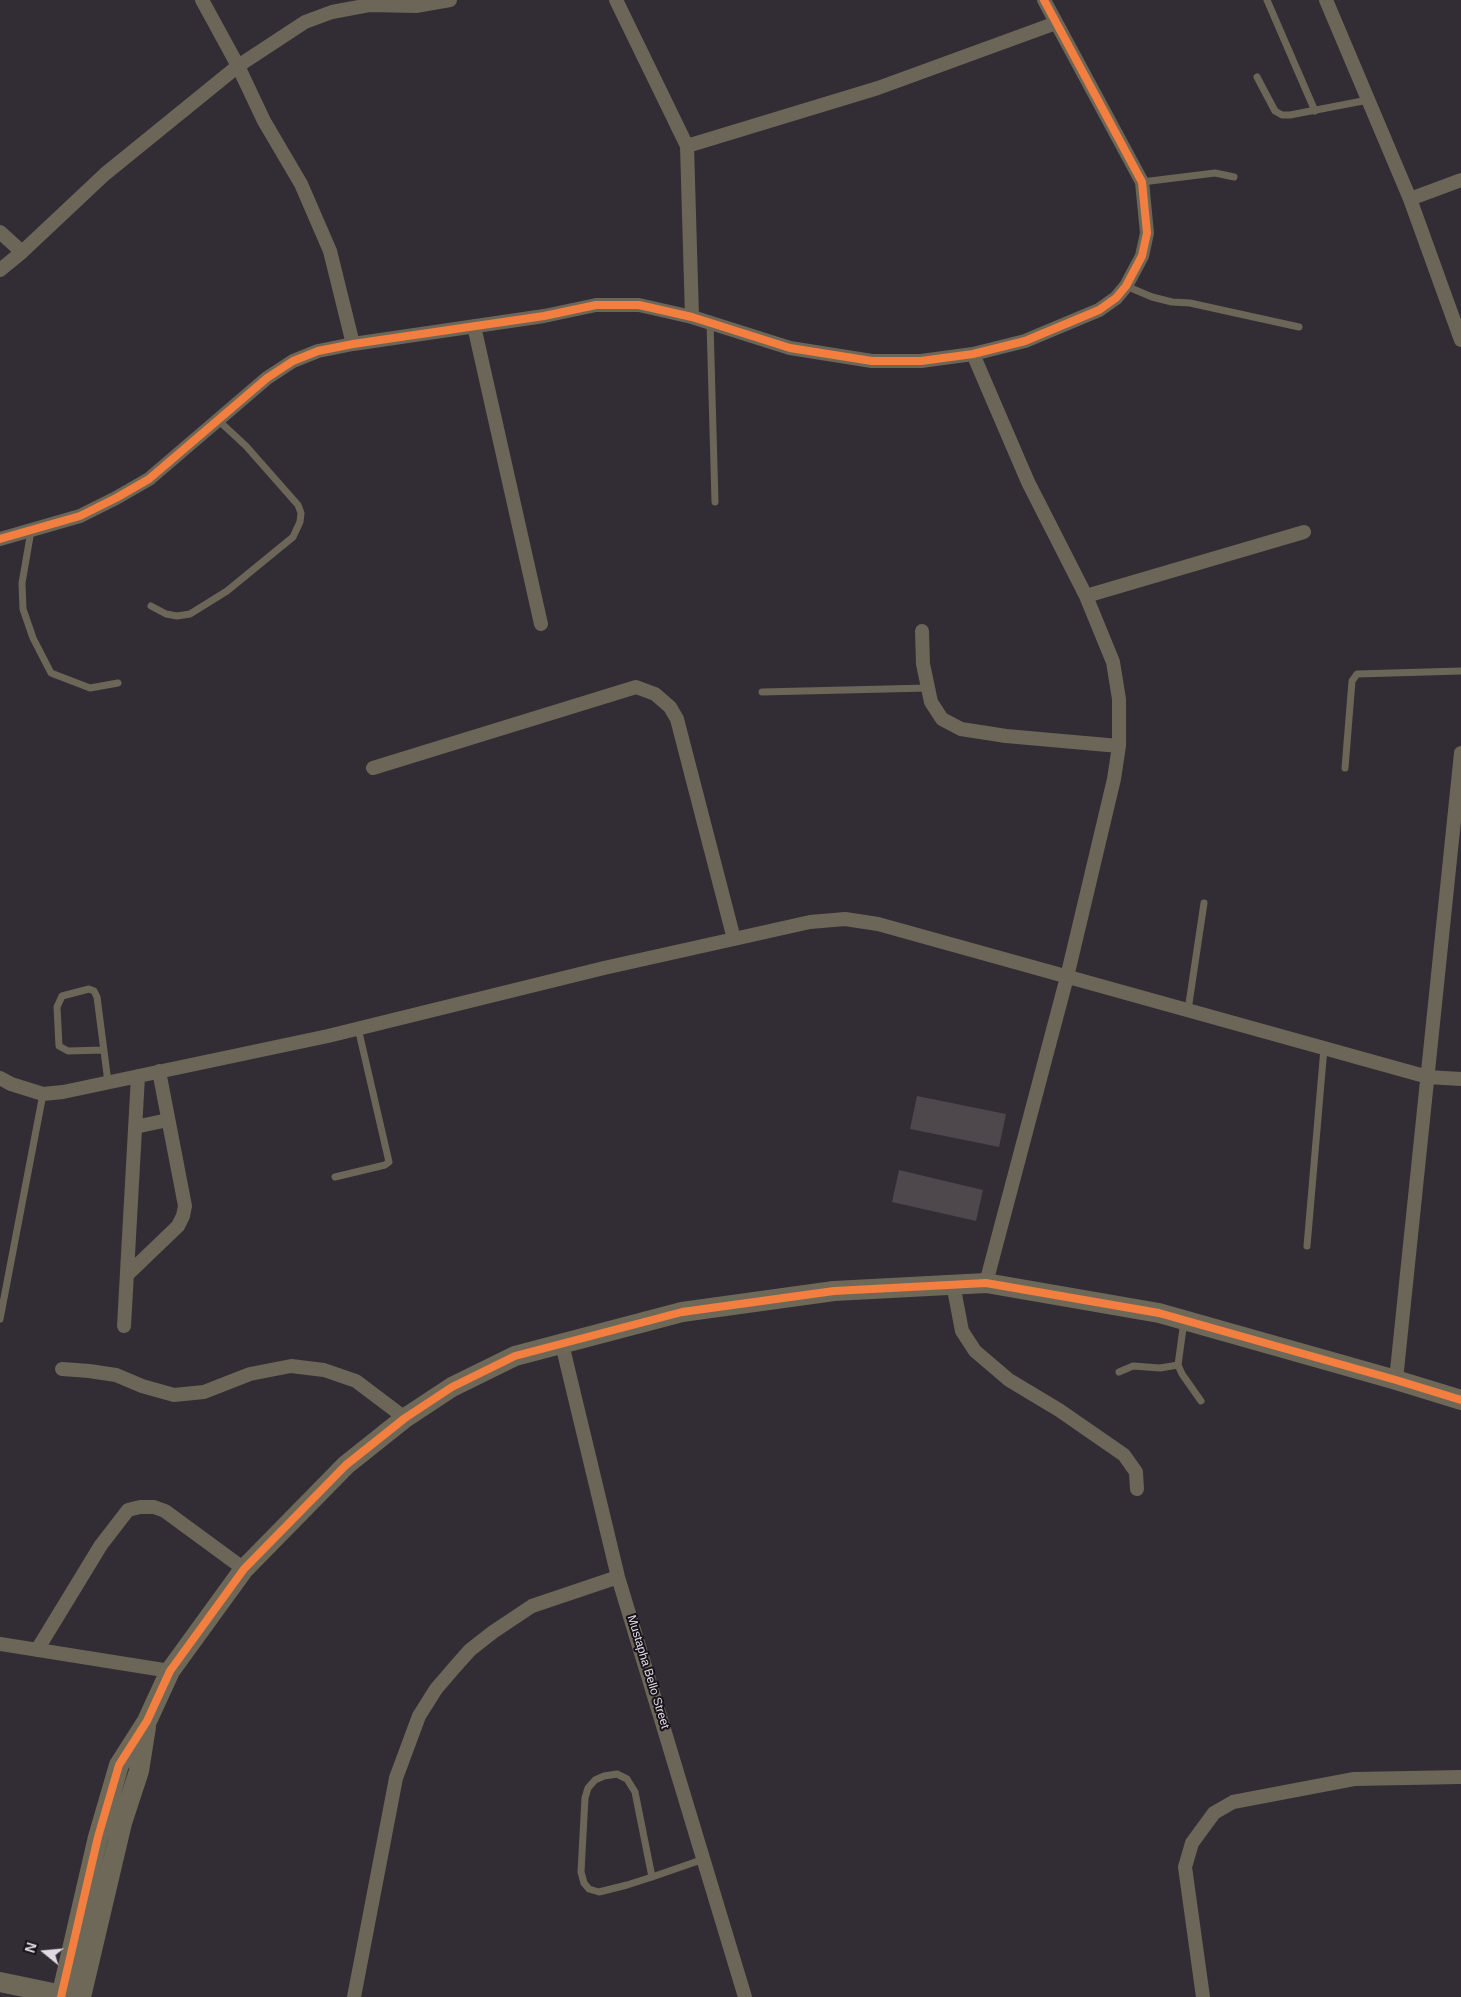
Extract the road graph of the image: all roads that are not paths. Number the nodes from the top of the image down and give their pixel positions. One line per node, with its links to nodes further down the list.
1 (202, 0): 9 (street)
2 (450, 0): 7 (street)
3 (616, 0): 13 (street)
4 (1044, 0): 8 (street)
5 (1267, 0): 12 (lane)
6 (1326, 0): 11 (street)
7 (368, 2): 9 (street)
8 (1056, 23): 13 (street); 16 (street)
9 (238, 66): 19 (street); 27 (street)
10 (1257, 77): 12 (lane)
11 (1368, 100): 12 (lane); 17 (street)
12 (1315, 111)
13 (687, 146): 22 (street)
14 (1234, 178): 16 (lane)
15 (1461, 180): 17 (street)
16 (1142, 182): 21 (street)
17 (1410, 200): 26 (street)
18 (0, 232): 19 (street)
19 (22, 252): 20 (street)
20 (0, 270)
21 (1126, 286): 25 (lane); 28 (street)
22 (692, 317): 23 (street); 24 (street)
23 (710, 323): 28 (street); 30 (lane)
24 (474, 326): 27 (street); 36 (street)
25 (1299, 327)
26 (1461, 340)
27 (353, 344): 29 (street)
28 (973, 354): 34 (street)
29 (218, 420): 31 (street); 35 (lane)
30 (715, 502)
31 (31, 531): 33 (street); 39 (lane)
32 (1304, 532): 34 (street)
33 (0, 539)
34 (1086, 596): 42 (street)
35 (151, 606)
36 (541, 624)
37 (922, 631): 40 (street)
38 (1461, 672): 45 (lane)
39 (118, 683)
40 (928, 688): 41 (lane); 42 (street)
41 (762, 692)
42 (1119, 746): 49 (street)
43 (1461, 753): 46 (street)
44 (373, 768): 48 (street)
45 (1345, 768)
46 (1457, 824): 56 (street)
47 (1204, 902): 50 (lane)
48 (734, 939): 49 (street); 51 (street)
49 (1067, 977): 50 (street); 66 (street)
50 (1188, 1010): 52 (street)
51 (358, 1028): 54 (street); 63 (lane)
52 (1324, 1048): 56 (street); 64 (lane)
53 (104, 1050): 53 (lane); 59 (lane)
54 (159, 1071): 55 (street); 61 (street)
55 (138, 1076): 59 (street); 62 (street)
56 (1428, 1077): 58 (street); 75 (street)
57 (0, 1078): 60 (street)
58 (1461, 1079)
59 (108, 1082): 60 (street)
60 (43, 1094): 68 (lane)
61 (168, 1120): 62 (street); 65 (street)
62 (135, 1127): 65 (street)
63 (335, 1177)
64 (1306, 1246)
65 (128, 1274): 70 (street)
66 (986, 1282): 67 (street); 69 (street)
67 (953, 1284): 71 (street); 79 (street)
68 (0, 1319)
69 (1184, 1320): 72 (lane); 75 (street)
70 (124, 1326)
71 (562, 1344): 78 (street); 81 (street, Mustapha Bello Street)
72 (1178, 1365): 74 (lane); 77 (lane)
73 (62, 1369): 78 (street)
74 (1119, 1372)
75 (1396, 1380): 76 (street)
76 (1461, 1400)
77 (1201, 1402)
78 (405, 1418): 80 (street)
79 (1137, 1489)
80 (244, 1568): 83 (street); 84 (street)
81 (618, 1576): 86 (street, Mustapha Bello Street); 90 (street)
82 (0, 1644): 83 (street)
83 (37, 1650): 84 (street)
84 (170, 1671): 89 (street)
85 (1461, 1777): 92 (street)
86 (704, 1858): 87 (lane); 91 (street, Mustapha Bello Street)
87 (652, 1877): 87 (lane)
88 (0, 1982): 89 (street)
89 (69, 1996)
90 (354, 1997)
91 (746, 1997)
92 (1203, 1997)

